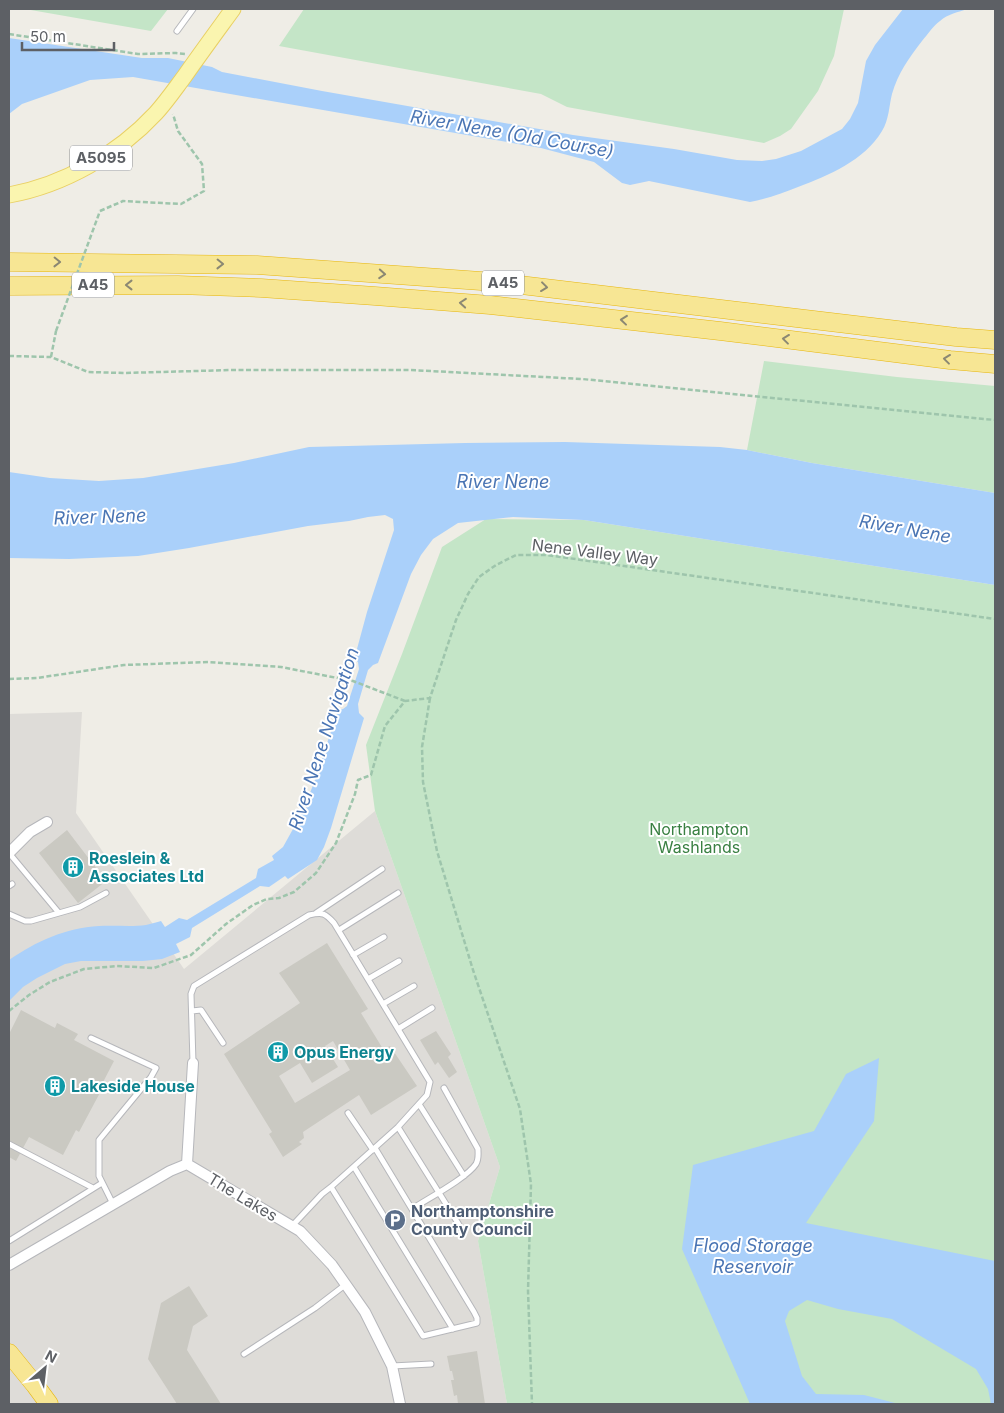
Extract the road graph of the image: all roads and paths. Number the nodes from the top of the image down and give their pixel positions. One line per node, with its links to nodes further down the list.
1 (194, 9): 3 (lane)
2 (233, 9): 5 (main road, A5095)
3 (177, 32)
4 (9, 34): 5 (path)
5 (197, 59): 6 (main road, A5095)
6 (171, 94): 7 (main road, A5095); 12 (path, bridge)
7 (9, 196)
8 (9, 262): 10 (highway, A45, one-way to 10)
9 (9, 286): 13 (highway, A45, one-way to 9)
10 (995, 340)
11 (9, 356): 12 (path)
12 (51, 357): 14 (path)
13 (995, 364)
14 (995, 420)
15 (995, 619): 17 (path, Nene Valley Way)
16 (9, 679): 18 (path)
17 (430, 698): 18 (path); 68 (path, Nene Valley Way)
18 (405, 701): 35 (path)
19 (47, 822): 20 (street)
20 (9, 853): 24 (lane)
21 (382, 869): 26 (lane)
22 (106, 893): 24 (lane)
23 (398, 893): 27 (lane)
24 (59, 913): 25 (lane)
25 (9, 914)
26 (314, 914): 27 (lane); 36 (lane)
27 (339, 930): 29 (lane)
28 (384, 936): 29 (lane)
29 (353, 955): 31 (lane)
30 (399, 961): 31 (lane)
31 (368, 979): 33 (lane)
32 (414, 986): 33 (lane)
33 (383, 1004): 37 (lane)
34 (432, 1008): 37 (lane)
35 (9, 1011)
36 (192, 1011): 39 (lane); 40 (lane)
37 (398, 1029): 42 (lane)
38 (91, 1038): 50 (lane)
39 (222, 1043)
40 (194, 1063): 47 (street)
41 (444, 1088): 49 (lane)
42 (419, 1104): 44 (lane); 49 (lane)
43 (348, 1113): 46 (lane)
44 (398, 1127): 46 (lane); 53 (lane)
45 (9, 1144): 52 (lane)
46 (374, 1149): 48 (lane); 55 (lane)
47 (187, 1164): 54 (street); 56 (street, The Lakes)
48 (354, 1167): 51 (lane); 61 (lane)
49 (464, 1176): 53 (lane)
50 (102, 1183): 52 (lane); 54 (lane)
51 (332, 1187): 56 (lane); 61 (lane)
52 (93, 1188): 58 (lane)
53 (439, 1192): 55 (lane); 57 (lane)
54 (113, 1204): 59 (street)
55 (412, 1209): 61 (lane)
56 (292, 1226): 60 (street, The Lakes)
57 (461, 1228)
58 (9, 1241)
59 (9, 1265)
60 (345, 1285): 63 (lane); 65 (street, The Lakes)
61 (453, 1329)
62 (9, 1353): 66 (highway)
63 (244, 1354)
64 (431, 1364): 65 (lane)
65 (392, 1366): 67 (street, The Lakes)
66 (49, 1404)
67 (400, 1404)
68 (532, 1404)

